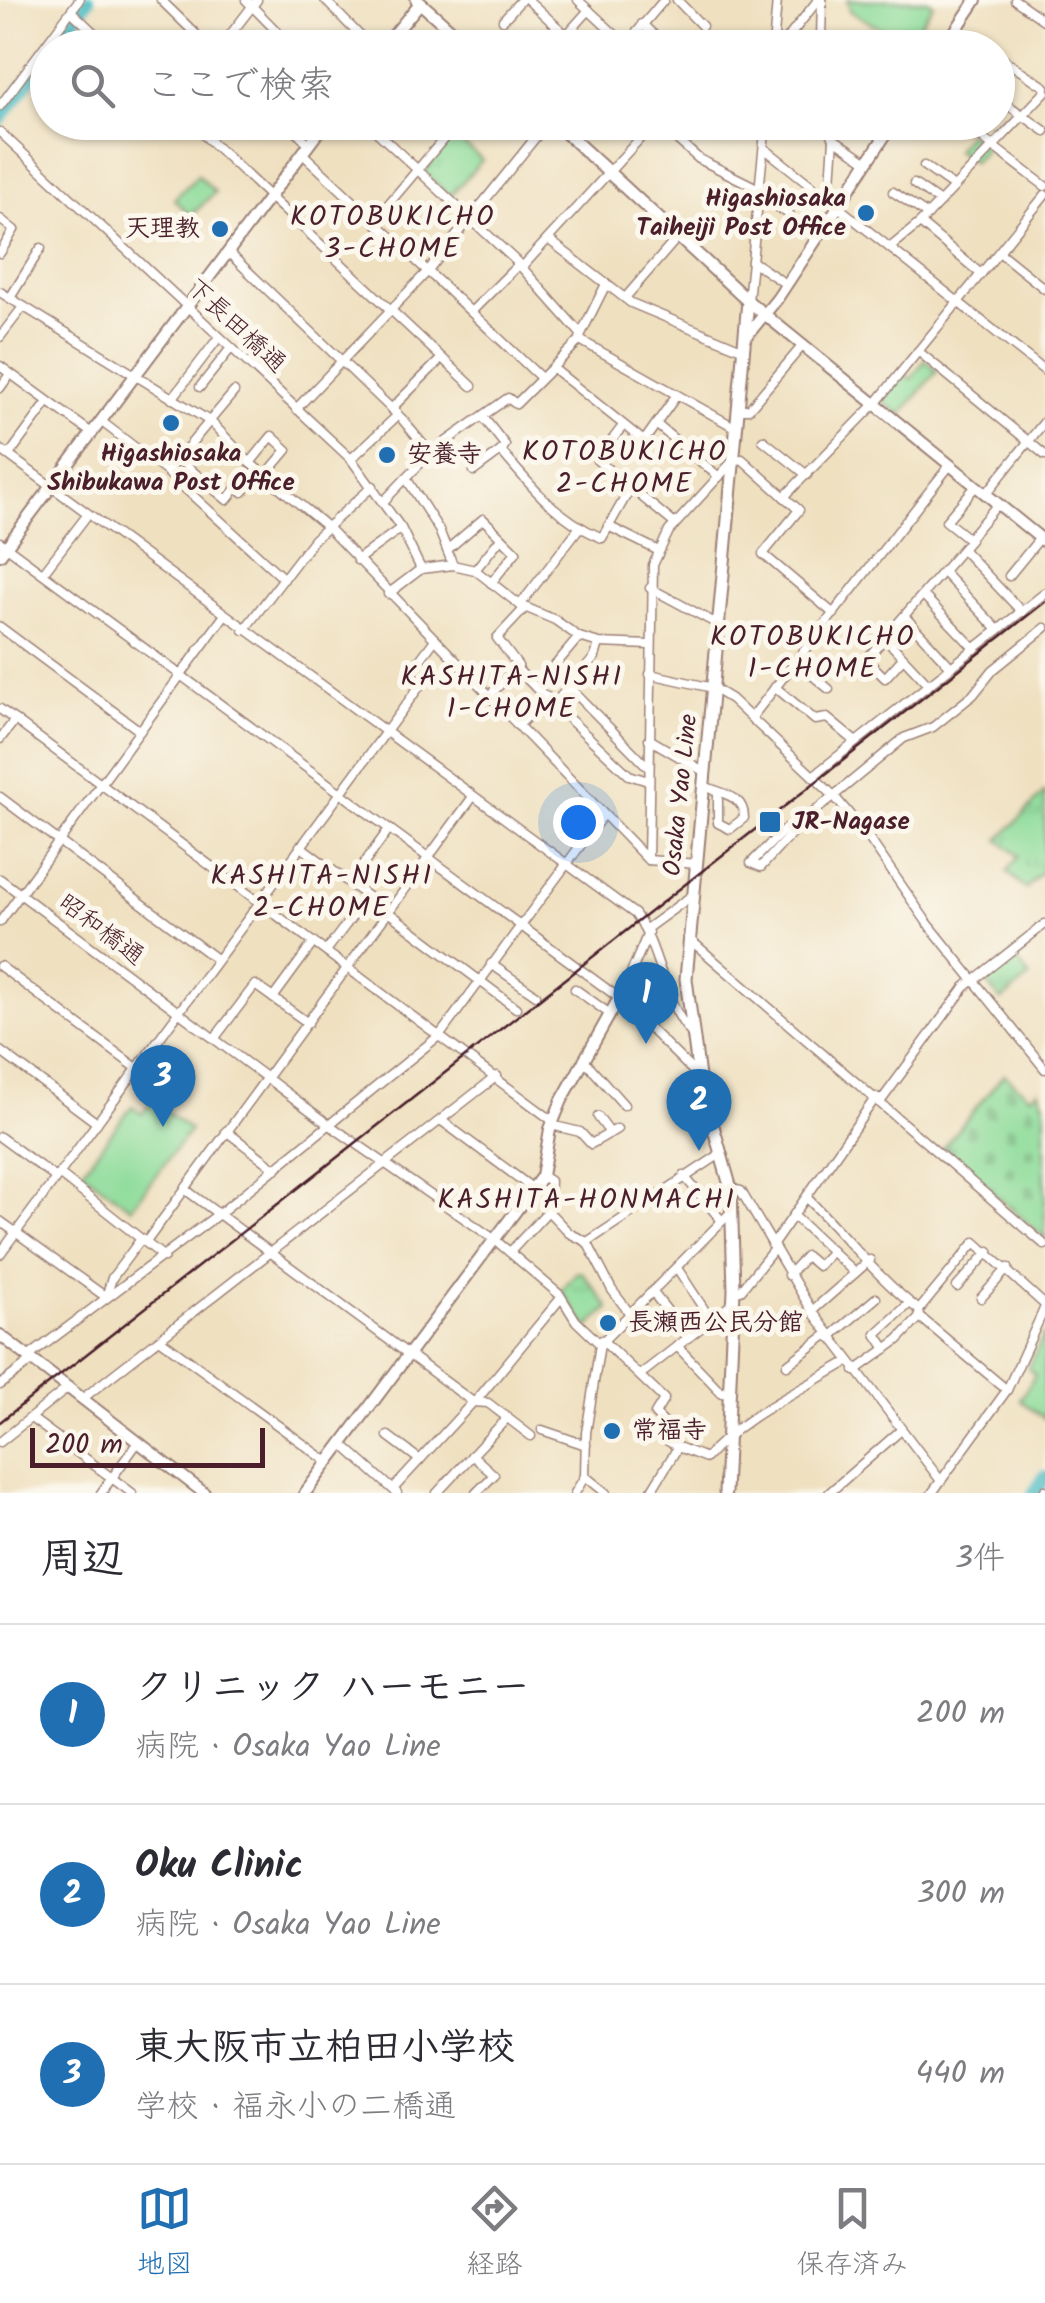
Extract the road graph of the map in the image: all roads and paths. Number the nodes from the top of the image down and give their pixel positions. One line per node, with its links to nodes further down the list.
1 (79, 0): 15 (street)
2 (161, 0): 23 (street)
3 (324, 0): 26 (street)
4 (525, 0): 16 (street); 29 (street)
5 (578, 0): 14 (street)
6 (677, 0): 19 (street)
7 (777, 0): 34 (street)
8 (820, 0): 35 (street); 36 (street)
9 (976, 0): 20 (street)
10 (1015, 0): 17 (street)
11 (421, 1): 27 (street); 28 (main road)
12 (252, 2): 24 (street); 25 (street)
13 (658, 2): 18 (street)
14 (588, 10): 30 (street); 31 (street)
15 (74, 15): 21 (street); 22 (street)
16 (503, 20)
17 (1045, 21)
18 (642, 24): 32 (street); 33 (street)
19 (702, 26)
20 (956, 29)
21 (62, 30)
22 (90, 30)
23 (192, 30)
24 (233, 30)
25 (278, 30)
26 (354, 30)
27 (398, 30)
28 (451, 30)
29 (561, 30)
30 (570, 30)
31 (609, 30)
32 (637, 30)
33 (648, 30)
34 (777, 30)
35 (793, 30)
36 (823, 30)
37 (1015, 68): 39 (street)
38 (30, 69): 41 (street)
39 (1045, 90): 40 (street)
40 (1036, 102): 43 (street); 44 (street)
41 (0, 106)
42 (1015, 109): 44 (street)
43 (1045, 110)
44 (1023, 114): 45 (street); 46 (street)
45 (1015, 123)
46 (1045, 131)
47 (0, 132): 105 (street, 下長田橋通)
48 (209, 140): 76 (street)
49 (299, 140): 64 (street)
50 (311, 140): 64 (street)
51 (385, 140): 68 (street)
52 (443, 140): 68 (street)
53 (536, 140): 81 (street)
54 (572, 140): 69 (main road)
55 (639, 140): 69 (street)
56 (677, 140): 73 (street)
57 (765, 140): 65 (street)
58 (834, 140): 77 (street)
59 (835, 140): 66 (street)
60 (882, 140): 66 (street)
61 (987, 140): 63 (street)
62 (999, 140): 63 (street)
63 (994, 145): 71 (street); 72 (street)
64 (305, 148): 76 (street); 83 (street)
65 (764, 148): 73 (street); 77 (street)
66 (868, 162): 77 (street)
67 (924, 166): 72 (street)
68 (417, 170): 81 (street); 83 (street)
69 (609, 172): 85 (main road); 86 (street)
70 (914, 184): 78 (street)
71 (1045, 186)
72 (954, 187): 78 (street)
73 (759, 192): 79 (street); 92 (street)
74 (894, 192): 80 (street)
75 (1045, 195): 91 (street)
76 (268, 196): 90 (street); 106 (street)
77 (835, 201): 87 (street); 97 (street)
78 (940, 202): 80 (street)
79 (790, 215)
80 (928, 215): 84 (street)
81 (470, 218): 93 (street); 94 (street)
82 (0, 219): 89 (street)
83 (374, 221): 94 (street)
84 (920, 223): 87 (street); 95 (street)
85 (678, 238): 101 (street); 102 (main road)
86 (548, 239): 93 (street); 96 (street)
87 (892, 246): 103 (street)
88 (41, 248): 100 (street)
89 (0, 252)
90 (228, 252): 105 (street); 117 (street)
91 (999, 252): 95 (street); 98 (street)
92 (752, 260): 97 (street); 102 (street)
93 (520, 266): 107 (street); 110 (street)
94 (428, 271): 106 (street); 107 (street)
95 (981, 274): 103 (street)
96 (606, 284): 101 (street); 110 (street)
97 (787, 285): 108 (street)
98 (1045, 289)
99 (0, 292): 100 (street)
100 (10, 298): 104 (street)
101 (625, 298): 112 (street)
102 (748, 301): 108 (street); 112 (main road, Osaka Yao Line)
103 (959, 301): 115 (street); 120 (street)
104 (23, 307): 111 (street); 123 (street)
105 (187, 308): 109 (street, 下長田橋通); 123 (street)
106 (390, 310): 116 (street); 117 (street)
107 (471, 312): 122 (street)
108 (765, 313): 112 (street); 113 (street)
109 (219, 337): 114 (street, 下長田橋通); 129 (street)
110 (580, 337): 119 (street); 128 (street)
111 (0, 338)
112 (744, 344): 133 (main road, Osaka Yao Line)
113 (804, 344): 131 (street); 133 (street)
114 (231, 348): 126 (street); 132 (street, 下長田橋通)
115 (918, 352): 131 (street); 144 (street)
116 (442, 358): 124 (street); 134 (street)
117 (342, 361): 132 (street); 134 (street)
118 (0, 366): 121 (street)
119 (554, 369): 122 (street); 140 (street)
120 (1045, 371)
121 (10, 374): 125 (street); 130 (street)
122 (540, 377): 135 (street)
123 (136, 378): 129 (street); 137 (street)
124 (472, 386)
125 (0, 388)
126 (200, 388)
127 (234, 392): 138 (street)
128 (676, 396): 139 (street); 141 (street)
129 (172, 399): 138 (street)
130 (48, 402): 142 (street); 148 (street)
131 (876, 403): 154 (street); 158 (street)
132 (296, 409): 151 (street, 下長田橋通)
133 (738, 410): 141 (main road, Osaka Yao Line)
134 (395, 412): 147 (street); 151 (street)
135 (483, 417): 146 (street); 147 (street)
136 (1045, 421): 144 (street)
137 (102, 422): 142 (street); 156 (street)
138 (211, 422): 150 (street); 153 (street)
139 (656, 424): 140 (street); 159 (street)
140 (622, 427): 162 (street)
141 (736, 428): 152 (main road, Osaka Yao Line)
142 (93, 434): 163 (street)
143 (763, 440): 158 (street)
144 (1028, 442): 149 (street); 164 (street)
145 (0, 449): 148 (street)
146 (501, 452): 155 (street); 173 (street)
147 (430, 453): 160 (street)
148 (8, 455): 163 (street)
149 (1045, 455)
150 (178, 459): 156 (street); 157 (street)
151 (351, 459): 161 (street, 下長田橋通)
152 (734, 461): 159 (street); 165 (street); 199 (main road, Osaka Yao Line)
153 (250, 463): 157 (street); 157 (street)
154 (950, 465): 164 (street); 196 (street)
155 (474, 471)
156 (167, 472): 188 (street)
157 (263, 474): 170 (street)
158 (807, 475): 165 (street)
159 (719, 477): 169 (street)
160 (406, 478): 166 (street); 178 (street)
161 (372, 486): 166 (street, 下長田橋通); 170 (street)
162 (631, 487): 169 (street); 171 (street)
163 (53, 488): 168 (street); 177 (street)
164 (981, 490): 167 (street); 175 (street)
165 (784, 497): 196 (street)
166 (384, 501): 172 (street, 下長田橋通)
167 (998, 504): 175 (street); 176 (street)
168 (88, 514): 185 (street); 197 (street)
169 (676, 524): 179 (street)
170 (326, 526): 181 (street); 188 (street)
171 (608, 526): 173 (street); 179 (street)
172 (402, 528): 181 (street); 183 (street, 下長田橋通)
173 (578, 528): 194 (street)
174 (501, 538): 178 (street); 184 (street); 189 (street)
175 (968, 539): 180 (street)
176 (1043, 540): 187 (street)
177 (2, 548): 185 (street)
178 (447, 550): 182 (street)
179 (657, 550): 190 (street)
180 (963, 550): 186 (street); 195 (street)
181 (357, 560): 192 (street)
182 (454, 565): 183 (street); 184 (street)
183 (421, 569): 192 (street)
184 (475, 570): 189 (street)
185 (43, 573): 217 (street)
186 (944, 573): 193 (street); 203 (street)
187 (1008, 576)
188 (284, 579): 202 (street)
189 (491, 583): 194 (street)
190 (650, 588): 199 (street); 208 (street)
191 (1045, 593): 195 (street)
192 (388, 594): 206 (street)
193 (924, 596): 198 (street); 209 (street)
194 (522, 607): 204 (street); 214 (street)
195 (1022, 612): 203 (street)
196 (834, 614): 212 (street)
197 (224, 616): 202 (street); 217 (street)
198 (905, 617): 205 (street); 213 (street)
199 (719, 624): 222 (main road, Osaka Yao Line)
200 (0, 627): 230 (street)
201 (1045, 628): 243 (street)
202 (244, 630): 231 (street)
203 (998, 630): 209 (street)
204 (579, 637): 207 (street); 221 (street)
205 (886, 639): 210 (street); 211 (street)
206 (434, 641): 224 (street); 231 (street)
207 (599, 643): 208 (street); 219 (street)
208 (650, 644): 216 (street)
209 (974, 649): 213 (street)
210 (903, 658): 211 (street); 218 (street)
211 (867, 660): 215 (street)
212 (796, 662): 220 (street); 223 (street)
213 (952, 667): 218 (street)
214 (516, 668): 221 (street); 224 (street)
215 (857, 670)
216 (650, 674): 222 (street); 232 (street)
217 (180, 675): 230 (street); 240 (street)
218 (929, 685): 234 (street)
219 (568, 687): 225 (street); 235 (street)
220 (776, 687): 227 (street); 234 (street)
221 (536, 688): 225 (street)
222 (714, 688): 227 (street); 237 (main road, Osaka Yao Line)
223 (829, 688)
224 (488, 697): 229 (street)
225 (550, 701): 229 (street); 238 (street)
226 (0, 709): 228 (street)
227 (752, 717): 236 (street)
228 (14, 720): 233 (street); 239 (street)
229 (518, 726): 245 (street)
230 (140, 731): 239 (street)
231 (384, 733): 240 (street); 244 (street)
232 (649, 738): 235 (street); 237 (street)
233 (0, 739)
234 (856, 742): 236 (street)
235 (648, 768): 238 (street)
236 (813, 776): 243 (street)
237 (705, 779): 241 (street); 252 (main road, Osaka Yao Line)
238 (648, 781): 251 (street)
239 (101, 784): 248 (street); 259 (street)
240 (340, 792): 247 (street); 249 (street)
241 (718, 792): 241 (street)
242 (0, 796): 248 (street)
243 (834, 796): 246 (street); 272 (street)
244 (472, 798): 250 (street); 253 (street)
245 (604, 815): 251 (street); 253 (street)
246 (802, 822): 246 (street)
247 (389, 829): 250 (street); 255 (street)
248 (60, 840): 256 (street); 268 (street)
249 (300, 846): 255 (street); 259 (street)
250 (429, 858): 260 (street); 263 (street)
251 (648, 860): 252 (street)
252 (697, 864): 257 (main road, Osaka Yao Line)
253 (564, 866): 263 (street); 264 (street)
254 (0, 879): 256 (street, 昭和橋通)
255 (350, 883): 258 (street)
256 (20, 894): 261 (street); 281 (street, 昭和橋通)
257 (694, 894): 264 (street); 265 (main road, Osaka Yao Line)
258 (368, 897): 260 (street); 267 (street)
259 (260, 901): 266 (street); 268 (street)
260 (388, 913): 271 (street); 273 (street)
261 (0, 922)
262 (1045, 924): 272 (street)
263 (520, 925): 269 (street); 277 (street)
264 (647, 931): 277 (street); 280 (street)
265 (688, 938): 278 (main road, Osaka Yao Line); 294 (street)
266 (314, 942): 267 (street); 276 (street)
267 (326, 951): 271 (street)
268 (216, 958): 281 (street)
269 (492, 964): 273 (street); 275 (street)
270 (0, 966): 290 (street)
271 (349, 968): 283 (street); 284 (street)
272 (976, 978): 289 (street); 294 (street)
273 (479, 981): 279 (street); 284 (street)
274 (574, 989): 282 (street)
275 (536, 995)
276 (273, 998): 283 (street); 286 (street)
277 (619, 999): 282 (street); 292 (street)
278 (688, 1003): 280 (street); 285 (main road, Osaka Yao Line)
279 (516, 1008)
280 (675, 1008): 285 (street)
281 (178, 1012): 286 (street, 昭和橋通); 290 (street)
282 (610, 1014): 288 (street)
283 (308, 1023): 293 (street)
284 (440, 1034): 291 (street); 300 (street)
285 (692, 1034): 292 (main road, Osaka Yao Line)
286 (214, 1039): 293 (street, 昭和橋通)
287 (0, 1051): 298 (street)
288 (584, 1060): 295 (street); 299 (street)
289 (1044, 1064)
290 (138, 1069): 298 (street)
291 (497, 1076): 297 (street); 299 (street)
292 (698, 1076): 303 (main road, Osaka Yao Line)
293 (266, 1078): 300 (street, 昭和橋通); 301 (street)
294 (879, 1099): 312 (street); 322 (street)
295 (624, 1105)
296 (598, 1117): 299 (street)
297 (442, 1122): 304 (street); 309 (street)
298 (98, 1123): 306 (street)
299 (552, 1123): 307 (street)
300 (330, 1126): 304 (street, 昭和橋通); 305 (street)
301 (226, 1131): 305 (street); 310 (street)
302 (0, 1136): 306 (street)
303 (722, 1153): 308 (street); 311 (main road, Osaka Yao Line)
304 (385, 1165): 320 (street, 昭和橋通); 327 (street)
305 (276, 1169): 314 (street)
306 (58, 1176): 318 (street); 319 (street)
307 (542, 1176): 309 (street); 313 (street)
308 (684, 1176): 315 (street); 321 (street)
309 (532, 1188): 320 (street)
310 (186, 1190): 314 (street); 319 (street)
311 (731, 1190): 315 (main road, Osaka Yao Line); 323 (street)
312 (806, 1198): 316 (street); 330 (street)
313 (548, 1211): 321 (street); 325 (street)
314 (220, 1213): 327 (street); 329 (street)
315 (727, 1216): 331 (street); 338 (main road, Osaka Yao Line)
316 (794, 1216): 323 (street); 326 (street)
317 (0, 1220): 318 (street)
318 (16, 1232): 328 (street); 337 (street)
319 (144, 1240): 329 (street); 337 (street)
320 (494, 1240): 325 (street, 昭和橋通); 355 (street)
321 (587, 1242): 346 (street)
322 (1045, 1245)
323 (773, 1248): 334 (street); 338 (street)
324 (990, 1251): 332 (street); 335 (street); 345 (street)
325 (510, 1252): 339 (street, 昭和橋通)
326 (832, 1252): 333 (street); 334 (street)
327 (273, 1253): 351 (street); 355 (street)
328 (0, 1254)
329 (164, 1257): 337 (street)
330 (870, 1260): 333 (street); 342 (street)
331 (677, 1268): 336 (street); 347 (street)
332 (1008, 1268): 341 (street); 343 (street)
333 (854, 1273): 344 (street)
334 (788, 1275): 344 (street)
335 (956, 1287)
336 (654, 1294): 346 (street); 350 (street)
337 (106, 1297): 356 (street)
338 (733, 1297): 347 (street); 364 (main road, Osaka Yao Line)
339 (561, 1298): 352 (street, 昭和橋通); 366 (street)
340 (876, 1298): 349 (street)
341 (981, 1298)
342 (910, 1303): 345 (street); 354 (street)
343 (1045, 1306): 363 (street)
344 (812, 1311): 349 (street)
345 (919, 1313): 354 (street); 363 (street)
346 (631, 1315): 352 (street)
347 (711, 1320): 350 (street)
348 (0, 1335): 356 (street)
349 (829, 1336): 357 (street); 358 (street)
350 (688, 1337): 353 (street)
351 (161, 1340): 365 (street); 381 (street)
352 (601, 1342): 360 (street, 昭和橋通); 377 (street)
353 (677, 1346): 360 (street); 364 (street)
354 (886, 1349): 359 (street)
355 (409, 1354): 366 (street); 376 (street)
356 (30, 1358): 361 (street); 362 (street)
357 (848, 1362): 359 (street); 373 (street)
358 (787, 1366)
359 (855, 1371): 370 (street)
360 (641, 1374): 378 (street)
361 (0, 1384)
362 (68, 1387): 365 (street); 367 (street)
363 (1007, 1390): 384 (street)
364 (728, 1394): 373 (main road, Osaka Yao Line)
365 (82, 1399): 375 (street)
366 (474, 1402): 368 (street); 380 (street)
367 (31, 1418): 374 (street); 383 (street)
368 (506, 1418): 372 (street); 379 (street)
369 (542, 1430): 377 (street)
370 (900, 1431): 384 (street); 396 (street)
371 (388, 1436): 380 (street)
372 (530, 1436)
373 (726, 1437): 378 (street); 395 (main road, Osaka Yao Line)
374 (0, 1442)
375 (138, 1442): 383 (street); 388 (street)
376 (342, 1444): 381 (street); 385 (street)
377 (586, 1445): 382 (street)
378 (678, 1447): 394 (street)
379 (472, 1454): 390 (street); 391 (street)
380 (420, 1460): 385 (street)
381 (328, 1462): 389 (street)
382 (585, 1476): 392 (street); 393 (street)
383 (112, 1478): 386 (street); 387 (street)
384 (941, 1481): 397 (street)
385 (396, 1491)
386 (100, 1493)
387 (132, 1493)
388 (204, 1493)
389 (306, 1493)
390 (437, 1493)
391 (476, 1493)
392 (576, 1493)
393 (606, 1493)
394 (650, 1493)
395 (725, 1493)
396 (830, 1493)
397 (932, 1493)

